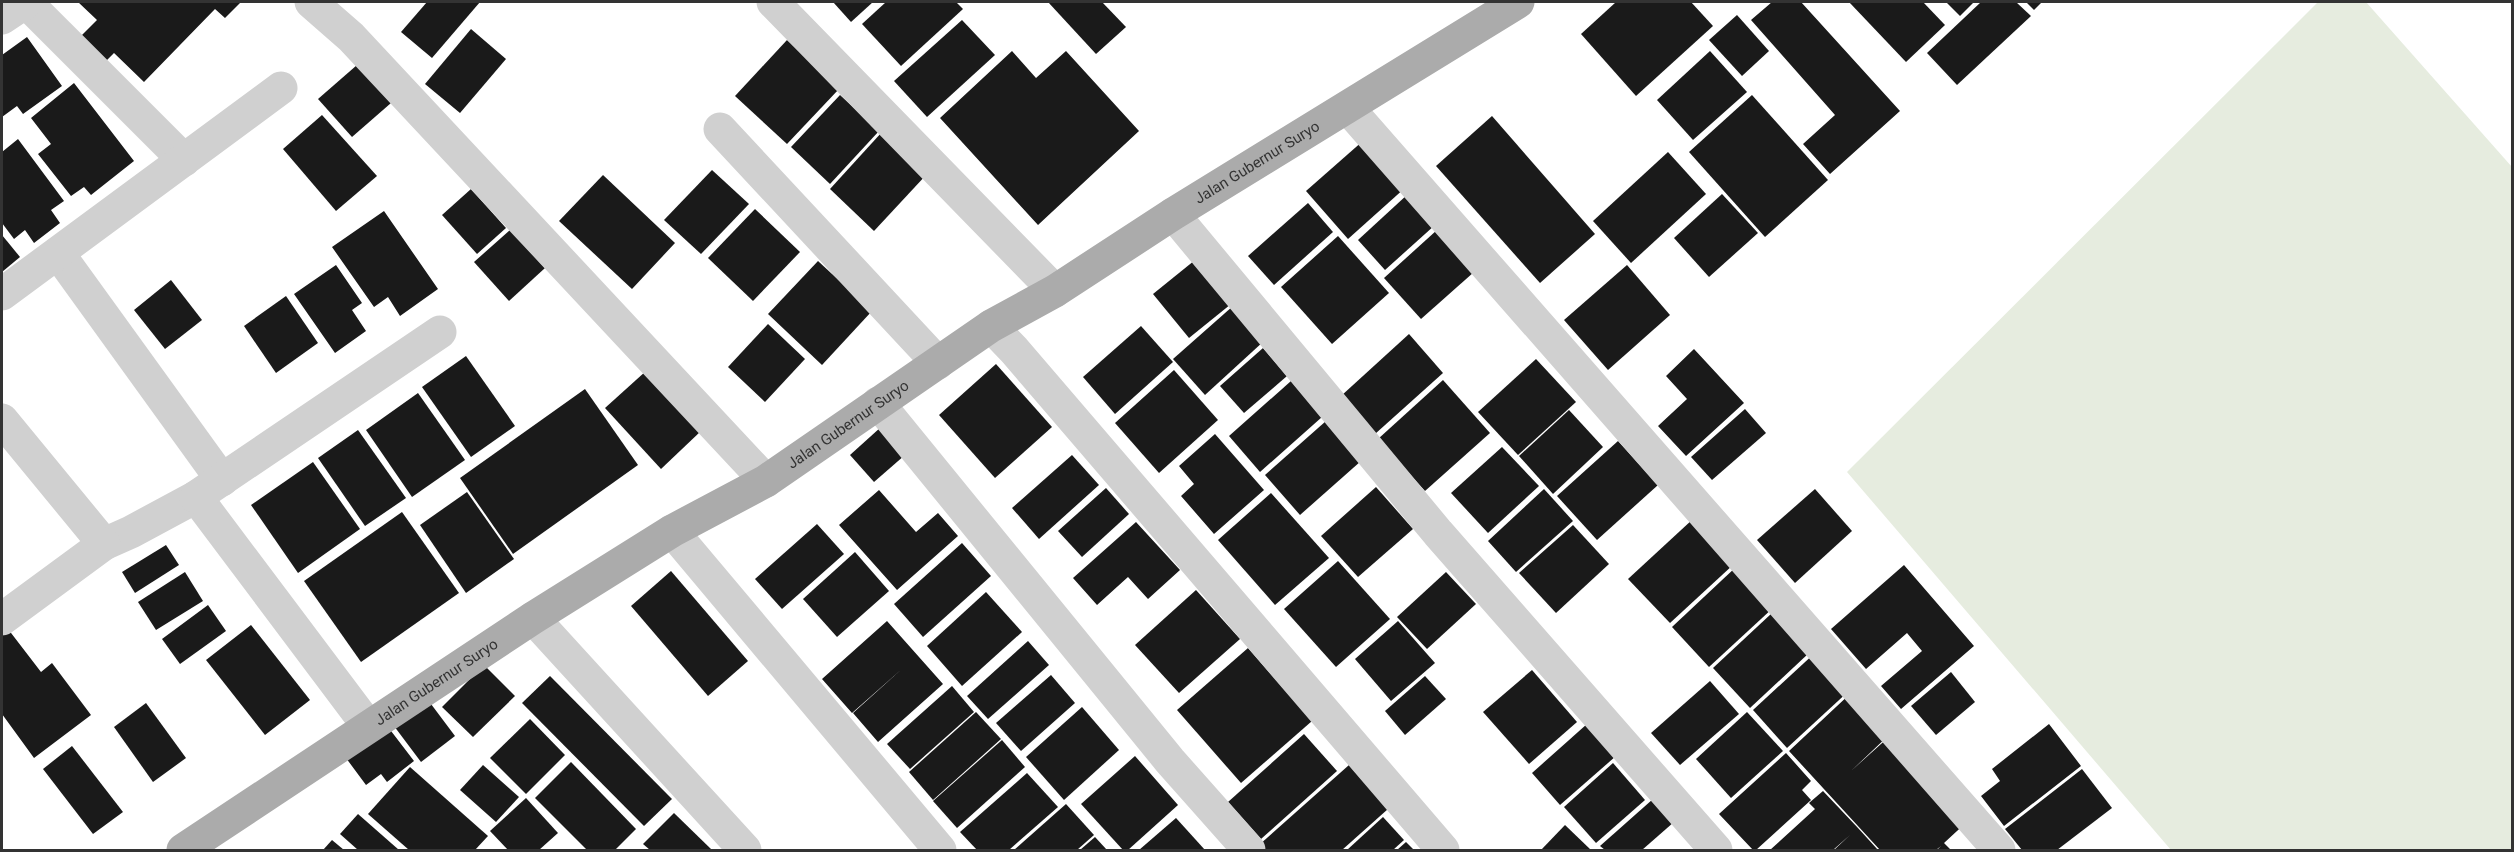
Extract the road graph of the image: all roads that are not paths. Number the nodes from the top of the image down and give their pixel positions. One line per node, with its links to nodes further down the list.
1 (26, 2): 5 (street); 9 (street)
2 (311, 2): 19 (street)
3 (773, 2): 12 (street)
4 (1518, 2): 7 (main road, Jalan Gubernur Suryo)
5 (2, 18)
6 (281, 88): 9 (street)
7 (1348, 108): 10 (main road, Jalan Gubernur Suryo); 32 (street)
8 (720, 129): 16 (street)
9 (184, 160): 11 (street)
10 (1173, 214): 12 (main road, Jalan Gubernur Suryo); 31 (street)
11 (58, 253): 13 (street); 20 (street)
12 (1055, 291): 14 (main road, Jalan Gubernur Suryo)
13 (2, 294)
14 (991, 326): 16 (main road, Jalan Gubernur Suryo); 30 (street)
15 (440, 332): 20 (street)
16 (938, 363): 17 (main road, Jalan Gubernur Suryo)
17 (878, 403): 19 (main road, Jalan Gubernur Suryo); 29 (street)
18 (2, 420): 22 (street)
19 (766, 481): 21 (main road, Jalan Gubernur Suryo)
20 (209, 489): 22 (street); 25 (street)
21 (672, 531): 23 (main road, Jalan Gubernur Suryo); 28 (street)
22 (104, 543): 24 (street)
23 (533, 618): 25 (main road, Jalan Gubernur Suryo); 27 (street)
24 (2, 619)
25 (368, 726): 26 (main road, Jalan Gubernur Suryo)
26 (183, 850)
27 (745, 850)
28 (940, 850)
29 (1249, 850)
30 (1443, 850)
31 (1716, 850)
32 (1999, 850)

